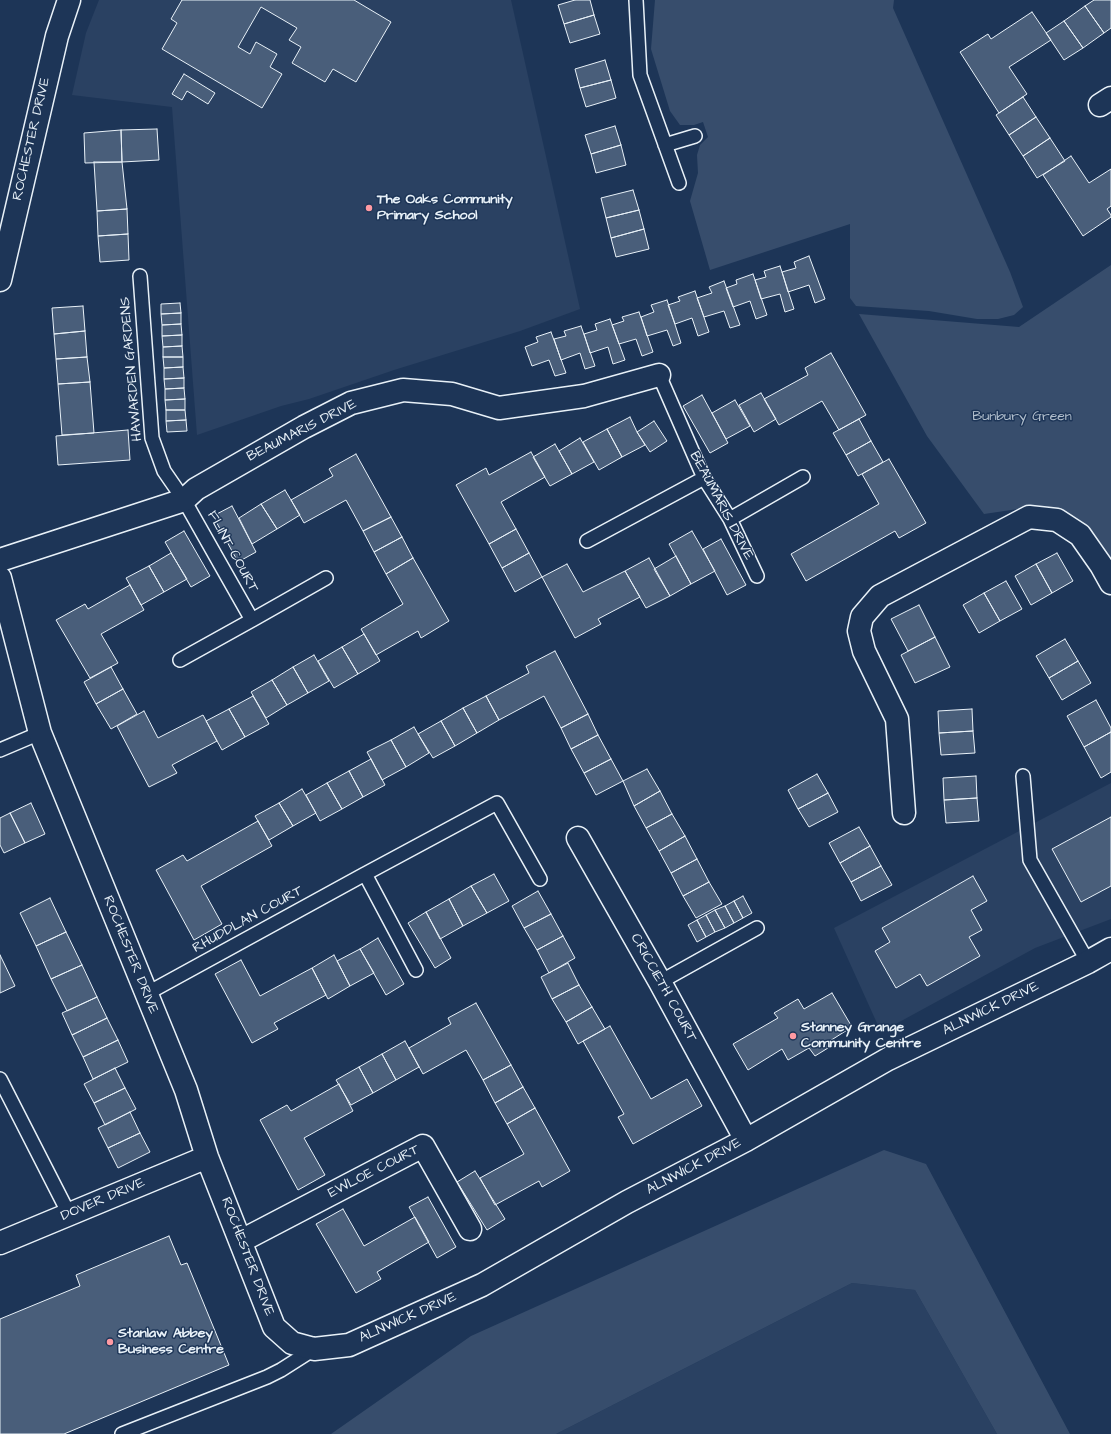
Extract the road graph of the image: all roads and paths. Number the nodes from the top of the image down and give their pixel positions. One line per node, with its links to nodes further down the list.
1 (69, 0): 7 (street, ROCHESTER DRIVE)
2 (636, 0): 4 (lane)
3 (695, 136): 4 (lane)
4 (665, 145): 5 (lane)
5 (679, 183)
6 (140, 276): 11 (lane, HAWARDEN GARDENS)
7 (0, 280)
8 (658, 375): 10 (lane, BEAUMARIS DRIVE); 11 (street, BEAUMARIS DRIVE)
9 (803, 477): 12 (lane)
10 (704, 478): 12 (lane, BEAUMARIS DRIVE); 13 (lane)
11 (184, 500): 14 (street, BEAUMARIS DRIVE); 19 (lane, FLINT COURT)
12 (730, 519): 15 (lane, BEAUMARIS DRIVE)
13 (587, 541)
14 (0, 560)
15 (757, 576)
16 (0, 578): 21 (street, ROCHESTER DRIVE)
17 (326, 578): 19 (lane)
18 (1111, 583): 24 (street)
19 (252, 620): 20 (lane)
20 (180, 660)
21 (40, 733): 22 (lane); 33 (street, ROCHESTER DRIVE)
22 (0, 750)
23 (1024, 776): 30 (lane)
24 (904, 813)
25 (578, 838): 32 (street, CRICCIETH COURT)
26 (365, 874): 27 (lane, RHUDDLAN COURT); 31 (lane); 33 (lane, RHUDDLAN COURT)
27 (540, 879)
28 (757, 928): 32 (lane)
29 (1111, 949): 30 (street, ALNWICK DRIVE)
30 (1088, 962): 35 (street, ALNWICK DRIVE)
31 (416, 970)
32 (660, 982): 35 (street, CRICCIETH COURT)
33 (146, 994): 36 (street, ROCHESTER DRIVE)
34 (0, 1079): 37 (lane)
35 (746, 1140): 42 (street, ALNWICK DRIVE)
36 (207, 1157): 37 (street, DOVER DRIVE); 39 (street, ROCHESTER DRIVE)
37 (69, 1214): 40 (street, DOVER DRIVE)
38 (470, 1229): 39 (street, EWLOE COURT)
39 (241, 1241): 41 (street, ROCHESTER DRIVE)
40 (0, 1243)
41 (274, 1327): 42 (street, ALNWICK DRIVE)
42 (314, 1349): 43 (lane)
43 (122, 1434)

